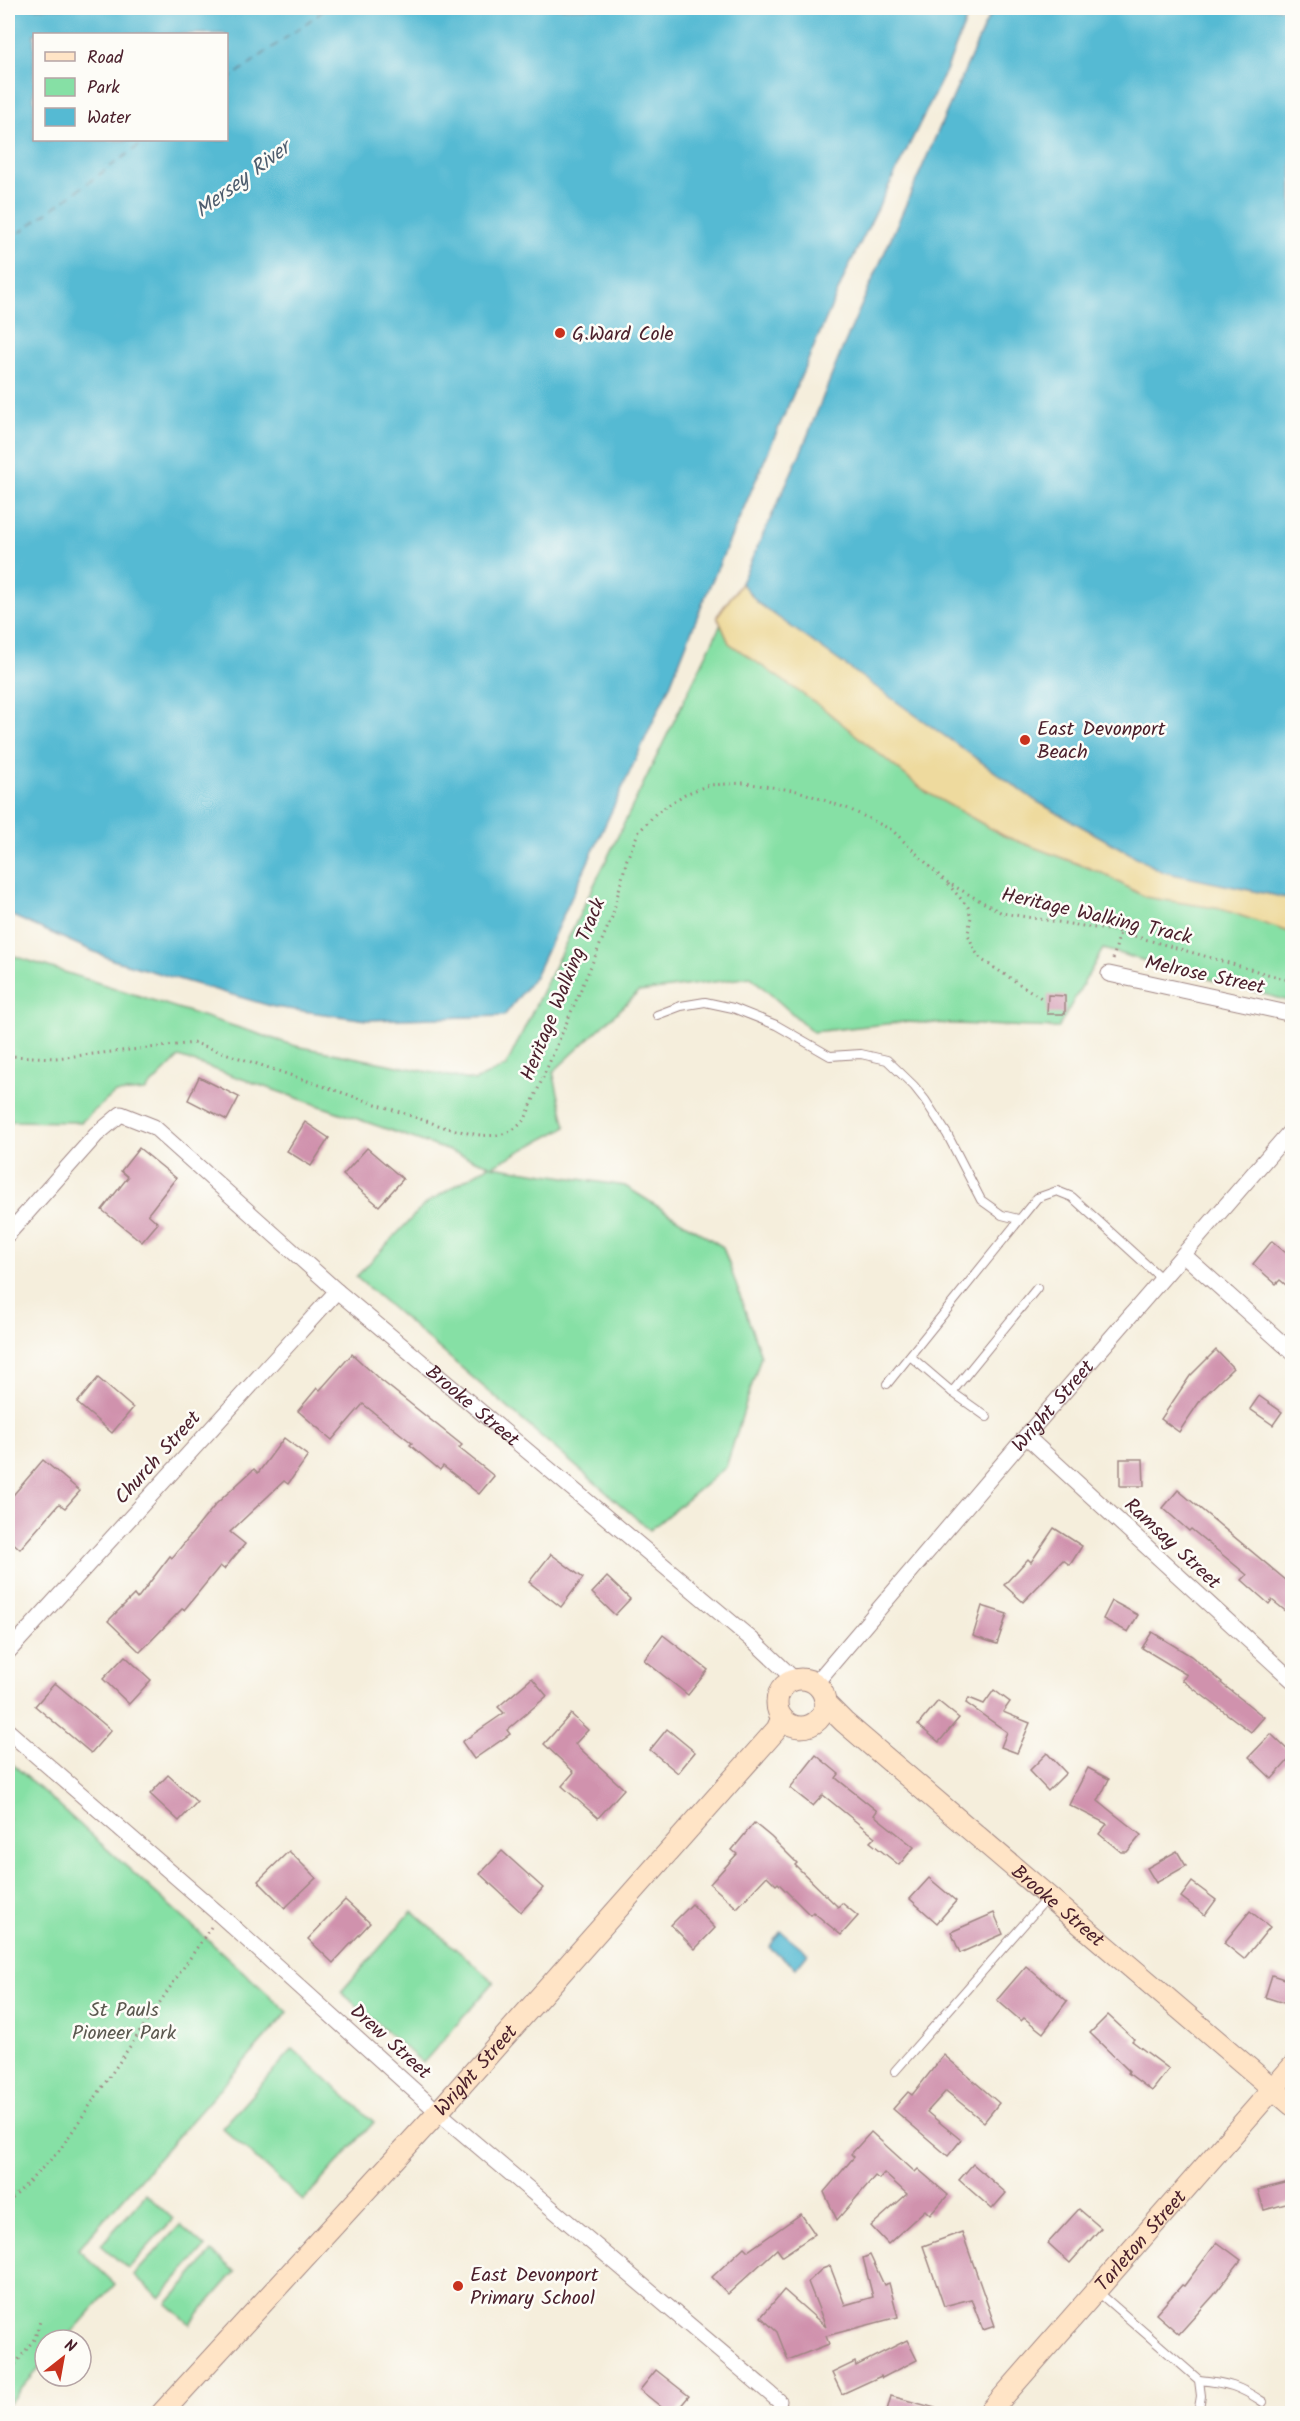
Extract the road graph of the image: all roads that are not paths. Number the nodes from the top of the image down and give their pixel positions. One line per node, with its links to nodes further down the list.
1 (1109, 974): 2 (street, Melrose Street)
2 (1293, 1014)
3 (657, 1015): 5 (lane)
4 (1293, 1129): 7 (street, Wright Street)
5 (1018, 1219): 8 (lane); 12 (lane)
6 (8, 1234): 10 (street, Brooke Street)
7 (1184, 1255): 8 (street, Wright Street); 11 (street)
8 (1163, 1280): 16 (street, Wright Street)
9 (1037, 1287): 14 (lane)
10 (337, 1291): 17 (street, Church Street); 19 (street, Brooke Street)
11 (1293, 1352)
12 (910, 1356): 13 (lane); 14 (lane)
13 (886, 1384)
14 (952, 1392): 15 (lane)
15 (987, 1417)
16 (1026, 1436): 18 (street, Ramsay Street); 19 (street, Wright Street)
17 (8, 1652)
18 (1293, 1680)
19 (805, 1682): 20 (street); 21 (street)
20 (825, 1703): 21 (street); 23 (street, Brooke Street)
21 (782, 1718): 28 (street, Wright Street)
22 (8, 1731): 28 (street, Drew Street)
23 (1049, 1895): 25 (lane); 26 (street, Brooke Street)
24 (1293, 2067): 26 (street, Tarleton Street)
25 (895, 2071)
26 (1274, 2088): 27 (street, Brooke Street); 29 (street, Tarleton Street)
27 (1293, 2105)
28 (438, 2112): 31 (street, Drew Street); 33 (street, Wright Street)
29 (1096, 2290): 30 (lane); 34 (street, Tarleton Street)
30 (1199, 2380): 32 (lane); 35 (lane)
31 (779, 2401)
32 (1263, 2402)
33 (161, 2414)
34 (988, 2414)
35 (1198, 2414)

